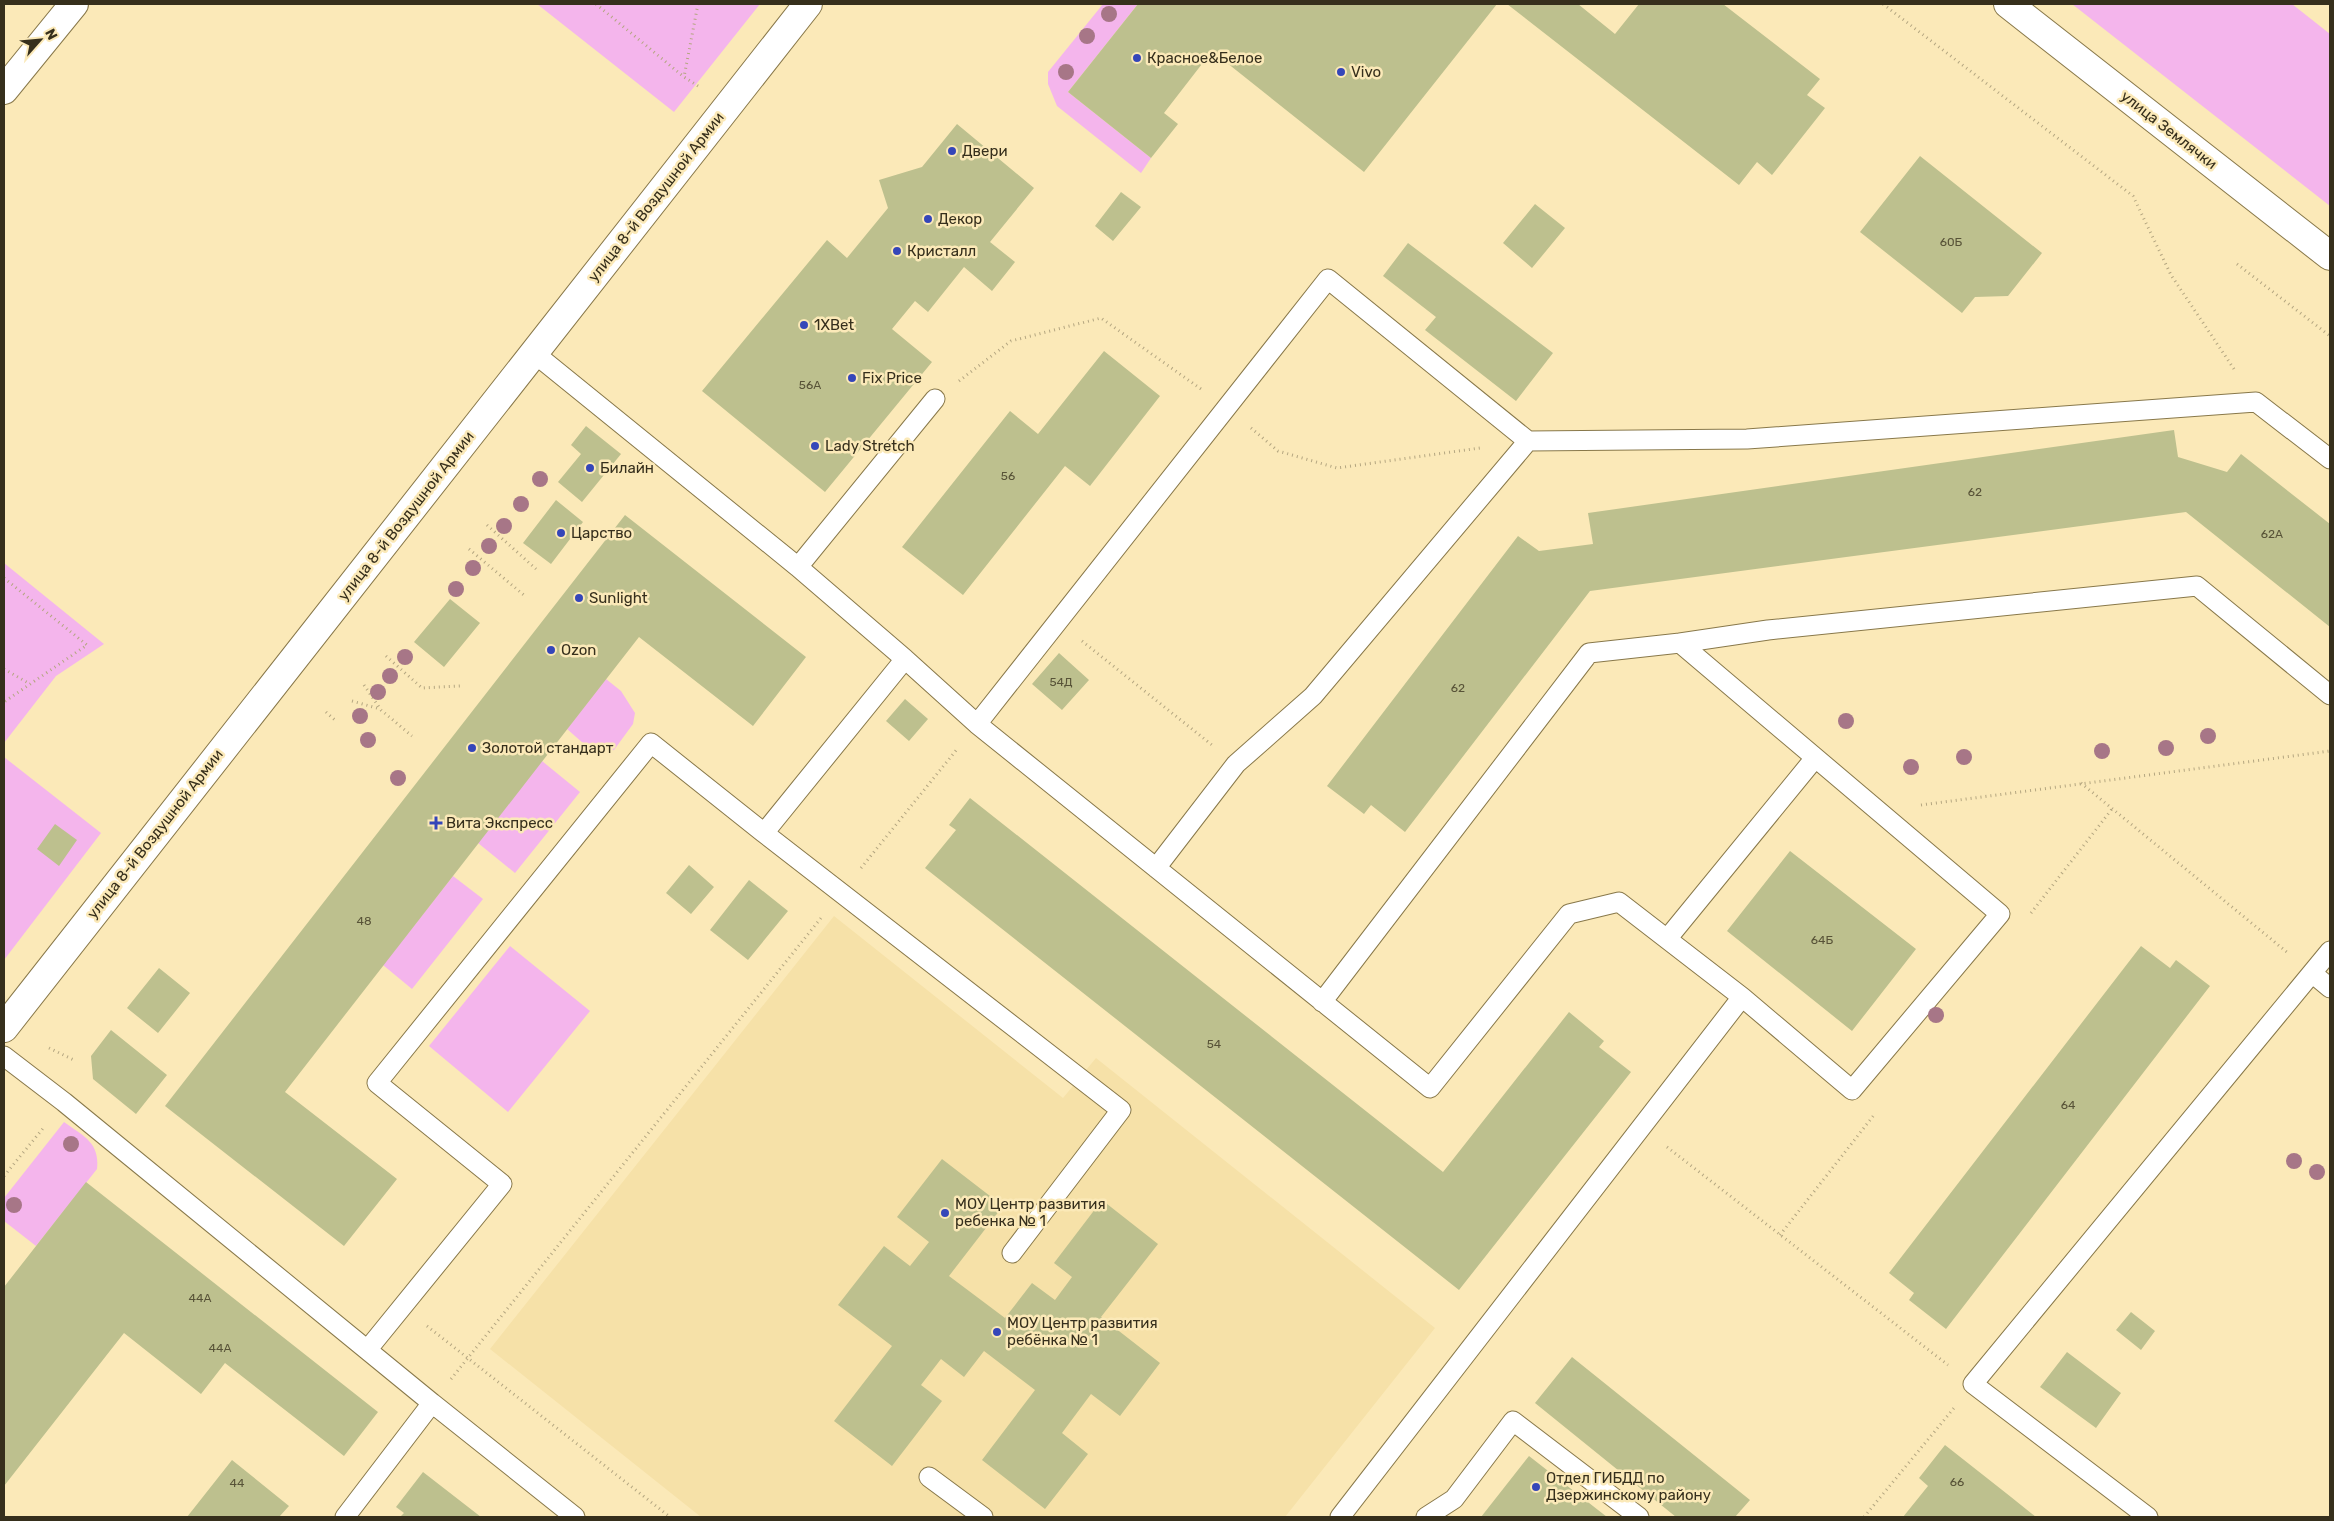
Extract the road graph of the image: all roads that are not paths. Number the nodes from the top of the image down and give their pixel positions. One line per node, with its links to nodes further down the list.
1 (74, 4): 4 (street)
2 (808, 4): 6 (street, улица 8-й Воздушной Армии)
3 (2008, 4): 5 (street, улица Землячки)
4 (4, 90)
5 (2330, 256)
6 (534, 353): 10 (lane); 24 (street, улица 8-й Воздушной Армии)
7 (935, 399): 10 (lane)
8 (1528, 441): 9 (lane); 14 (lane); 17 (lane)
9 (2330, 459)
10 (798, 567): 12 (lane)
11 (1680, 643): 13 (lane); 15 (lane); 23 (lane)
12 (905, 659): 14 (lane); 16 (lane)
13 (2330, 695)
14 (977, 724): 17 (lane)
15 (1815, 758): 18 (lane); 22 (lane)
16 (764, 833): 26 (lane); 27 (lane)
17 (1156, 868): 23 (lane)
18 (1667, 939): 22 (lane); 23 (lane)
19 (2330, 951): 20 (lane)
20 (2312, 973): 21 (lane); 36 (lane)
21 (2330, 988)
22 (1742, 997): 33 (lane)
23 (1322, 1002)
24 (4, 1028)
25 (4, 1056): 27 (lane)
26 (1012, 1253)
27 (368, 1349): 28 (lane)
28 (432, 1403): 30 (lane); 31 (lane)
29 (929, 1477): 32 (lane)
30 (345, 1517)
31 (574, 1517)
32 (983, 1517)
33 (1340, 1517)
34 (1426, 1517): 35 (lane)
35 (1639, 1517)
36 (2148, 1517)

